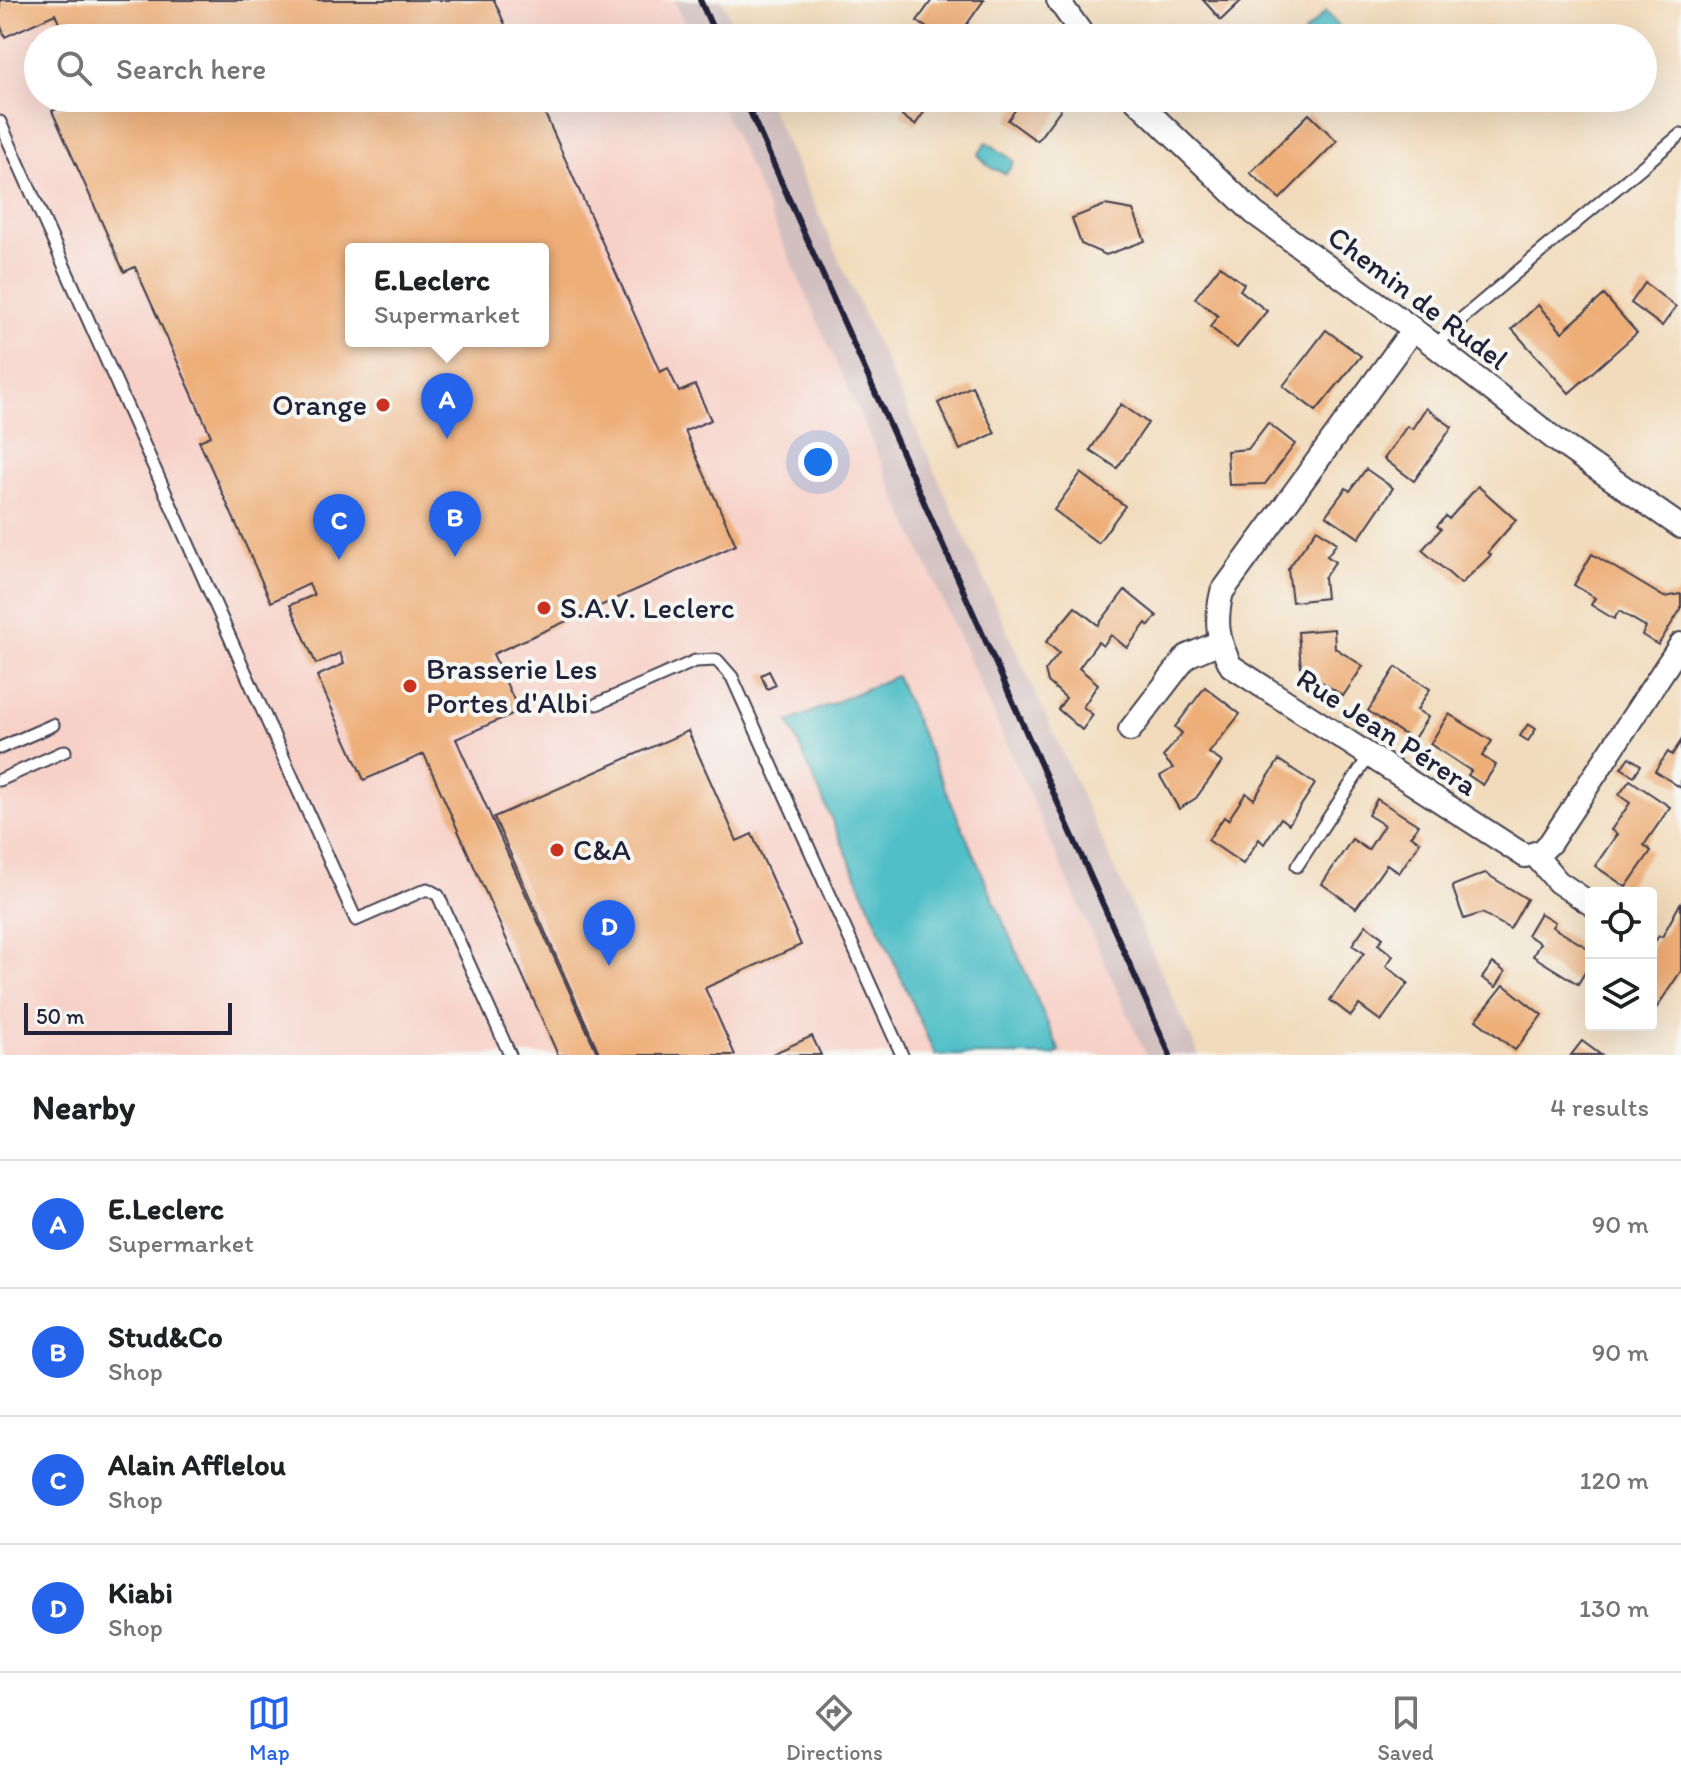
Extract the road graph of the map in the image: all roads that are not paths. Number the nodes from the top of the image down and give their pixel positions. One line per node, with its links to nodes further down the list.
1 (1058, 0): 2 (street)
2 (1075, 24)
3 (1149, 112): 6 (street, Chemin de Rudel)
4 (0, 122): 21 (lane)
5 (1681, 134): 7 (lane)
6 (1413, 329): 7 (street, Chemin de Rudel); 9 (street)
7 (1435, 346): 8 (street, Chemin de Rudel)
8 (1681, 527)
9 (1218, 643): 13 (street); 16 (street, Rue Jean Pérera)
10 (1681, 644): 18 (street)
11 (597, 704): 22 (lane)
12 (53, 725): 14 (lane)
13 (1130, 730)
14 (0, 748)
15 (65, 751): 17 (lane)
16 (1369, 756): 18 (street, Rue Jean Pérera); 19 (lane)
17 (0, 780)
18 (1534, 854): 20 (street, Rue Jean Pérera)
19 (1297, 866)
20 (1585, 900)
21 (510, 1055)
22 (902, 1055)

